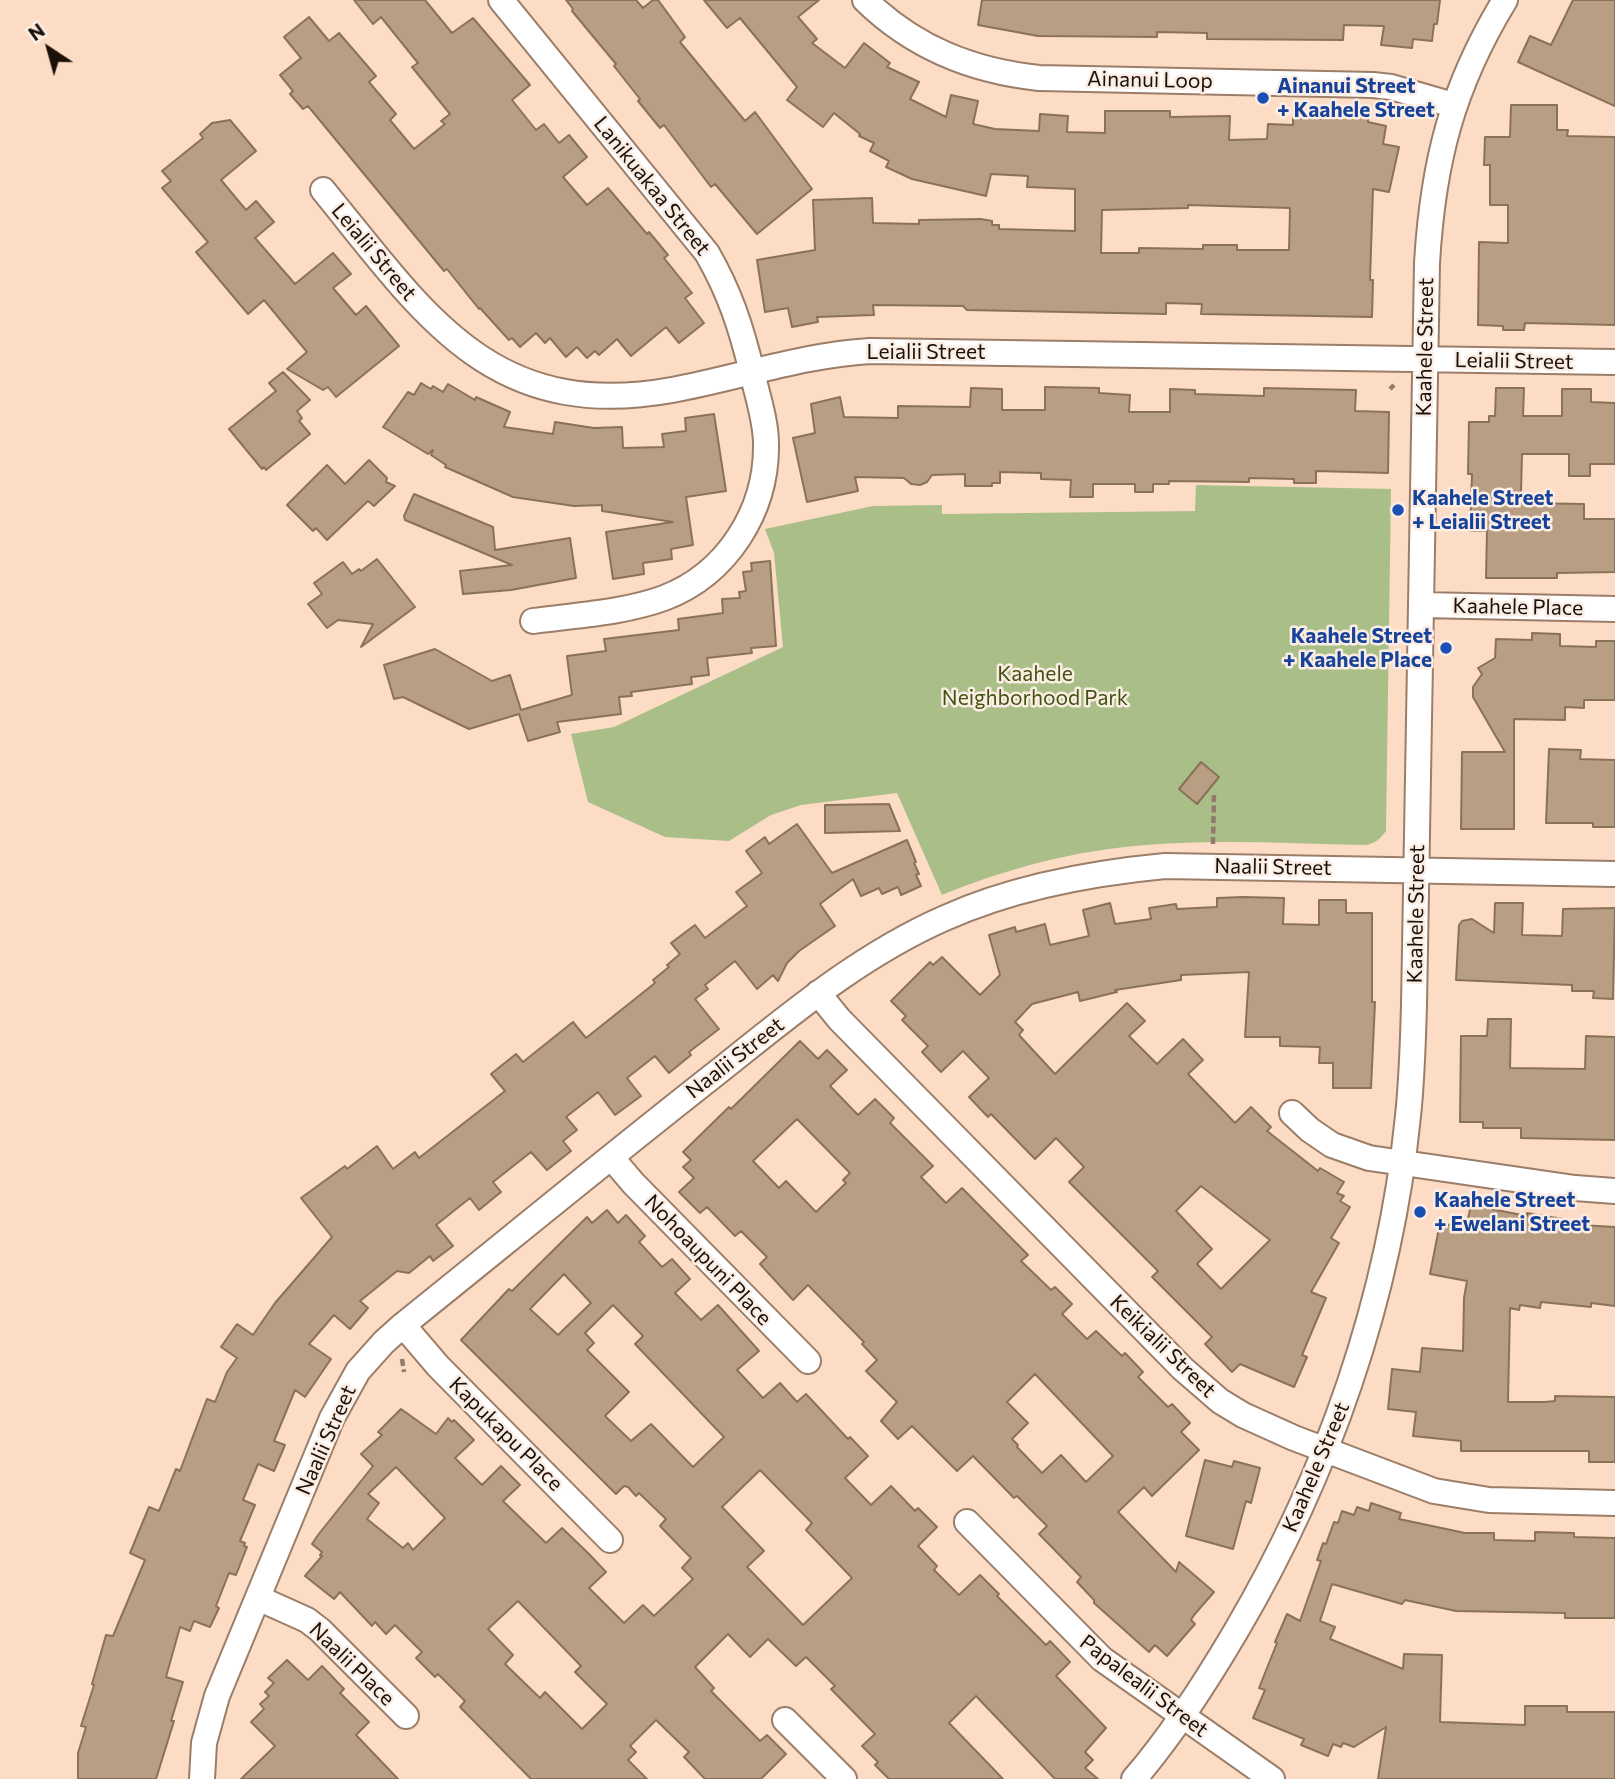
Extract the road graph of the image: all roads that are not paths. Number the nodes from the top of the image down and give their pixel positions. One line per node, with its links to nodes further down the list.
1 (501, 0): 8 (street, Lanikuakaa Street)
2 (865, 0): 4 (street, Ainanui Loop)
3 (1504, 0): 4 (street, Kaahele Street)
4 (1453, 105): 6 (street, Kaahele Street)
5 (323, 190): 8 (street, Leialii Street)
6 (1425, 360): 7 (street, Leialii Street); 8 (street, Leialii Street); 9 (street, Kaahele Street)
7 (1615, 362)
8 (752, 372): 11 (street, Lanikuakaa Street)
9 (1421, 605): 10 (street, Kaahele Place); 12 (street, Kaahele Street)
10 (1615, 609)
11 (533, 621)
12 (1417, 870): 13 (street, Naalii Street); 14 (street, Naalii Street); 17 (street, Kaahele Street)
13 (1615, 874)
14 (818, 993): 16 (street, Naalii Street); 21 (street, Keikialii Street)
15 (1292, 1114): 17 (street)
16 (611, 1157): 19 (street, Naalii Street); 20 (street, Nohoaupuni Place)
17 (1402, 1163): 18 (street); 21 (street, Kaahele Street)
18 (1615, 1191)
19 (403, 1325): 24 (street, Kapukapu Place); 25 (street, Naalii Street)
20 (807, 1361)
21 (1325, 1451): 22 (street, Keikialii Street); 27 (street, Kaahele Street)
22 (1615, 1503)
23 (967, 1522): 27 (street, Papalealii Street)
24 (610, 1540)
25 (258, 1598): 26 (street, Naalii Place); 29 (street, Naalii Street)
26 (406, 1716)
27 (1182, 1716): 31 (street, Kaahele Street); 32 (street, Papalealii Street)
28 (785, 1720): 30 (street)
29 (202, 1779)
30 (844, 1779)
31 (1134, 1779)
32 (1272, 1779)

